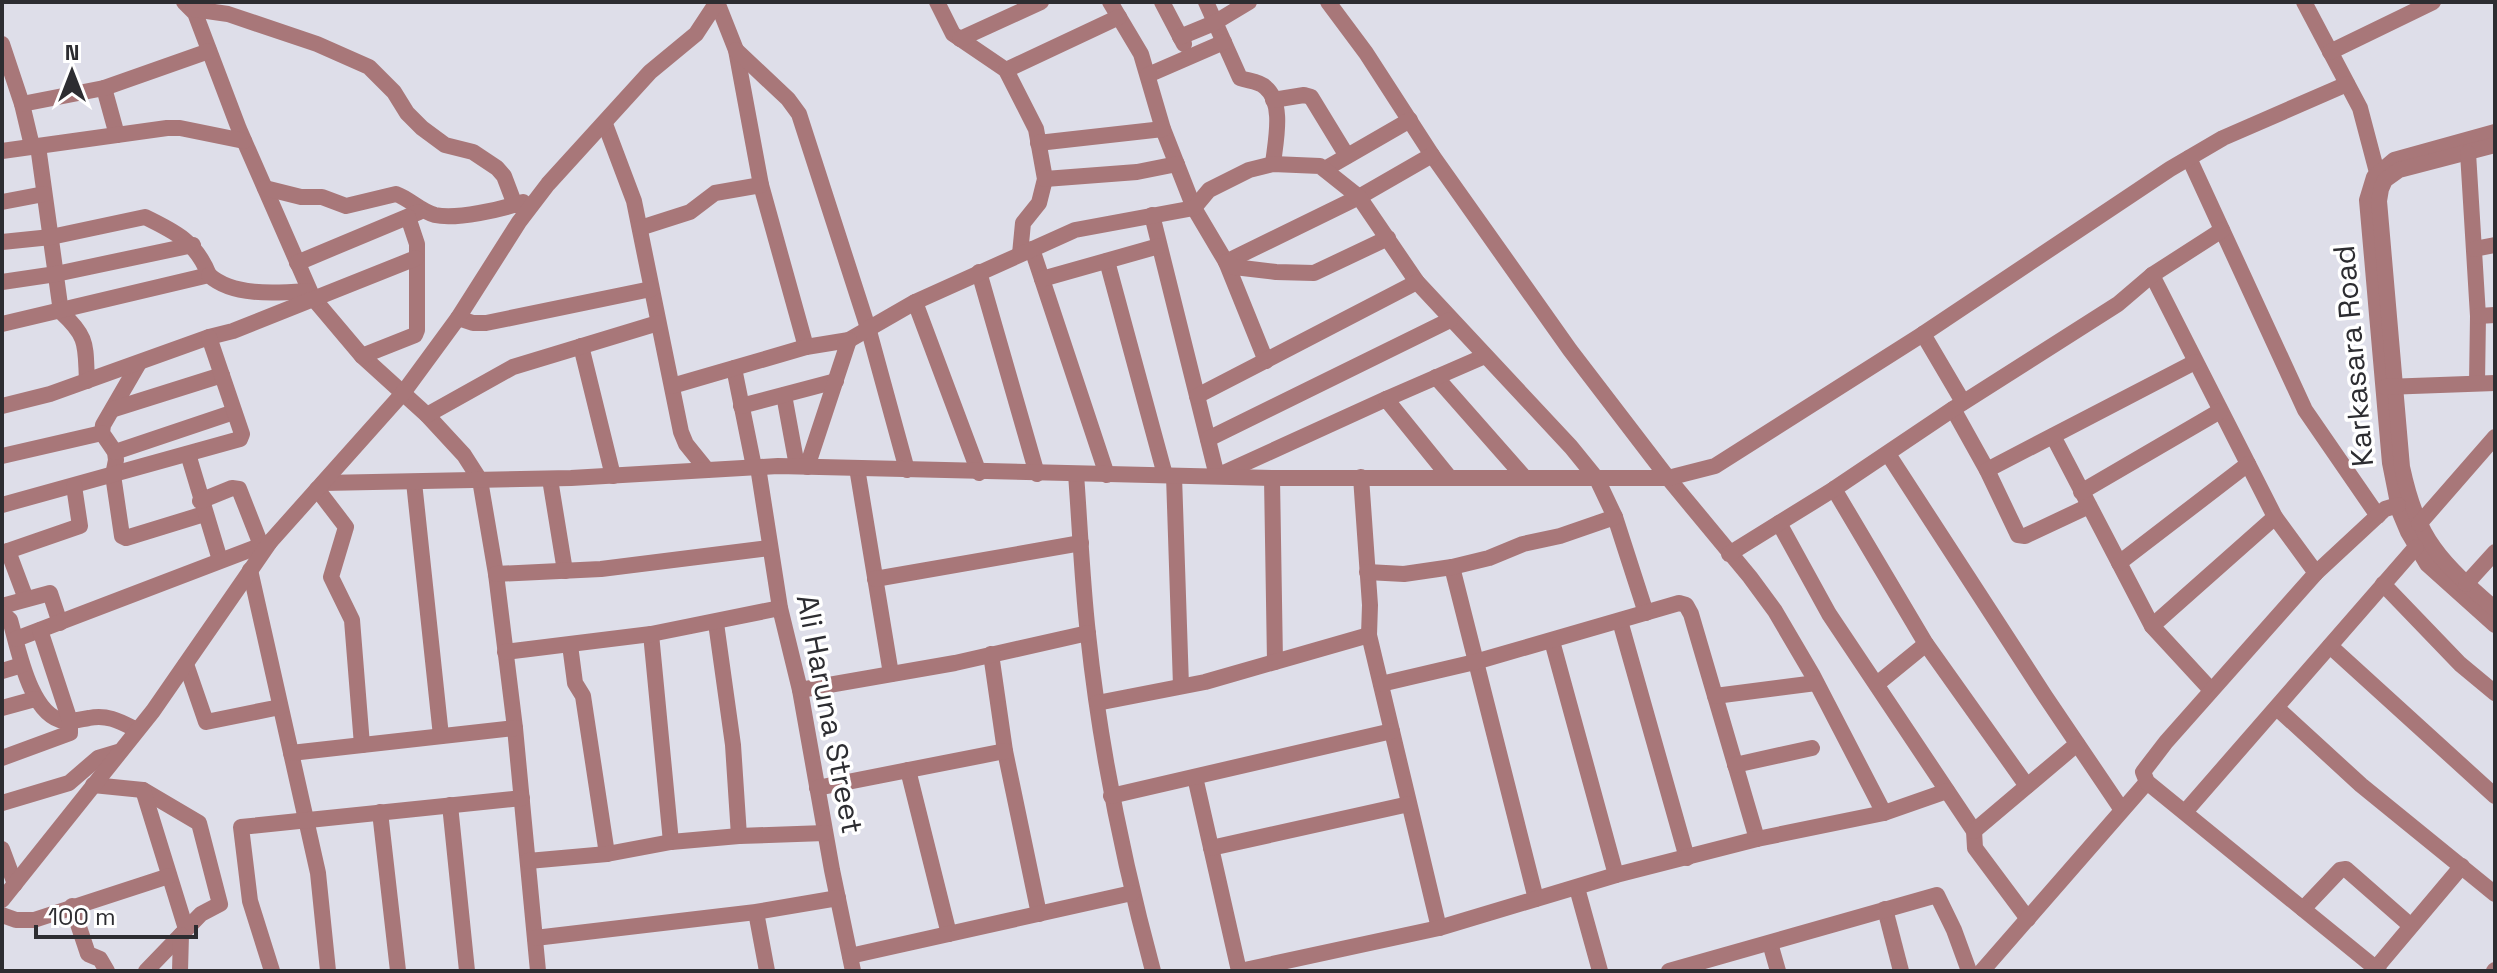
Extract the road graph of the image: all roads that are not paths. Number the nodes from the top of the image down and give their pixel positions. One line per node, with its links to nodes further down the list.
1 (717, 2): 18 (street); 29 (street)
2 (937, 2): 15 (street)
3 (1041, 2): 15 (street)
4 (1110, 2): 12 (street)
5 (1162, 2): 14 (street)
6 (1206, 2): 13 (street)
7 (1249, 2): 13 (street)
8 (1328, 2): 28 (street)
9 (2304, 2): 20 (street)
10 (2433, 2): 20 (street)
11 (188, 5): 19 (street); 53 (street)
12 (1119, 17): 22 (street); 23 (street)
13 (1214, 23): 14 (street); 16 (street)
14 (1180, 37): 21 (street)
15 (960, 39): 22 (street)
16 (1224, 42): 21 (street); 27 (street)
17 (2, 44): 26 (street)
18 (736, 50): 47 (street); 87 (street)
19 (209, 51): 25 (street); 33 (street)
20 (2330, 52): 24 (street)
21 (1190, 56): 23 (street)
22 (1006, 70): 34 (street)
23 (1148, 75): 30 (street)
24 (2347, 84): 41 (street); 46 (street)
25 (104, 88): 26 (street); 32 (street)
26 (14, 97): 36 (street)
27 (1273, 100): 40 (street); 43 (street)
28 (1410, 120): 39 (street); 40 (street)
29 (605, 124): 50 (street); 57 (street)
30 (1163, 129): 34 (street); 42 (street)
31 (2495, 132): 46 (street)
32 (117, 135): 33 (street); 36 (street)
33 (244, 141): 48 (street)
34 (1038, 143): 45 (street)
35 (2495, 145): 38 (street)
36 (35, 146): 37 (street); 49 (street)
37 (2, 151)
38 (2468, 153): 46 (street); 65 (street)
39 (1432, 155): 51 (street); 145 (street)
40 (1347, 156): 44 (street)
41 (2189, 158): 58 (street); 88 (street)
42 (1177, 164): 45 (street); 54 (street)
43 (1273, 164): 44 (street); 54 (street)
44 (1325, 169): 51 (street)
45 (1045, 179): 66 (street)
46 (2379, 180): 106 (street, Karkasara Road)
47 (761, 185): 57 (street); 92 (street)
48 (265, 188): 55 (street); 70 (street)
49 (44, 194): 52 (street); 59 (street)
50 (539, 196): 53 (street); 83 (street)
51 (1359, 197): 60 (street); 69 (street)
52 (2, 202)
53 (515, 205): 55 (street)
54 (1194, 208): 56 (street); 69 (street)
55 (416, 214): 67 (street); 70 (street)
56 (1152, 215): 64 (street); 66 (street)
57 (640, 228): 78 (street)
58 (2222, 230): 74 (street); 157 (street)
59 (51, 237): 61 (street); 62 (street); 72 (street)
60 (1388, 238): 69 (street); 77 (street)
61 (2, 242)
62 (193, 245): 72 (street); 73 (street)
63 (2495, 245): 65 (street)
64 (1159, 246): 68 (street); 109 (street)
65 (2474, 249): 82 (street)
66 (1026, 252): 71 (street); 75 (street)
67 (416, 258): 79 (street); 93 (street)
68 (1107, 261): 75 (street); 139 (street)
69 (1226, 262): 95 (street)
70 (297, 263): 79 (street)
71 (979, 272): 80 (street); 134 (street)
72 (56, 274): 76 (street); 81 (street)
73 (209, 275): 79 (street); 81 (street)
74 (2152, 275): 96 (street); 113 (street)
75 (1042, 279): 137 (street)
76 (2, 282)
77 (1417, 282): 84 (street); 95 (street)
78 (651, 289): 83 (street); 85 (street)
79 (311, 295): 89 (street); 93 (street)
80 (915, 302): 87 (street); 133 (street)
81 (61, 312): 86 (street); 101 (street)
82 (2486, 316): 103 (street)
83 (458, 318): 107 (street)
84 (1450, 320): 94 (street); 121 (street)
85 (658, 323): 91 (street); 105 (street)
86 (2, 324)
87 (869, 331): 90 (street); 131 (street)
88 (1923, 334): 113 (street); 145 (street)
89 (209, 337): 97 (street); 99 (street)
90 (849, 340): 92 (street); 102 (street)
91 (581, 346): 117 (street); 138 (street)
92 (806, 347): 98 (street)
93 (362, 356): 107 (street)
94 (1485, 356): 100 (street); 147 (street)
95 (1266, 361): 109 (street)
96 (2195, 362): 115 (street); 119 (street)
97 (139, 363): 101 (street); 114 (street)
98 (734, 368): 105 (street); 112 (street, Ali Haruna Street)
99 (222, 375): 114 (street); 116 (street)
100 (1436, 377): 110 (street); 144 (street)
101 (87, 381): 111 (street)
102 (836, 381): 108 (street); 127 (street)
103 (2477, 383): 104 (street); 106 (street)
104 (2495, 383)
105 (672, 386): 130 (street)
106 (2389, 387): 155 (street, Karkasara Road); 161 (street, Karkasara Road)
107 (403, 393): 117 (street); 151 (street)
108 (784, 395): 112 (street); 127 (street)
109 (1197, 396): 121 (street)
110 (1386, 399): 140 (street); 143 (street)
111 (2, 406)
112 (741, 406): 128 (street, Ali Haruna Street)
113 (1958, 406): 124 (street); 132 (street)
114 (114, 409): 118 (street)
115 (2220, 411): 126 (street); 153 (street)
116 (234, 412): 122 (street); 123 (street)
117 (427, 415): 148 (street)
118 (102, 433): 122 (street); 125 (street)
119 (2053, 436): 132 (street); 153 (street)
120 (2495, 437): 161 (street)
121 (1208, 439): 140 (street)
122 (115, 452): 136 (street)
123 (188, 454): 136 (street); 156 (street)
124 (1888, 454): 152 (street); 226 (street)
125 (2, 456)
126 (2248, 464): 159 (street); 170 (street)
127 (802, 466): 128 (street); 129 (street)
128 (756, 467): 130 (street); 165 (street, Ali Haruna Street)
129 (857, 468): 131 (street); 177 (street)
130 (707, 470): 138 (street)
131 (907, 470): 133 (street)
132 (1987, 470): 153 (street)
133 (979, 473): 134 (street)
134 (1037, 474): 135 (street)
135 (1076, 474): 137 (street); 163 (street)
136 (113, 475): 150 (street); 156 (street)
137 (1107, 475): 139 (street)
138 (613, 476): 146 (street)
139 (1170, 476): 140 (street); 211 (street)
140 (1217, 476): 142 (street)
141 (1361, 477): 142 (street); 143 (street); 174 (street)
142 (1272, 478): 202 (street)
143 (1450, 478): 144 (street)
144 (1525, 478): 147 (street)
145 (1668, 478): 147 (street); 168 (street)
146 (550, 479): 148 (street); 173 (street)
147 (1597, 479): 158 (street)
148 (480, 480): 149 (street); 176 (street)
149 (414, 482): 151 (street); 225 (street)
150 (74, 486): 154 (street); 166 (street)
151 (320, 486): 162 (street); 227 (street)
152 (1834, 489): 160 (street); 197 (street)
153 (2085, 499): 170 (street)
154 (2, 505)
155 (2398, 505): 157 (street); 164 (street, Karkasara Road)
156 (202, 507): 162 (street); 169 (street)
157 (2378, 516): 175 (street)
158 (1615, 517): 171 (street); 185 (street)
159 (2275, 517): 175 (street); 190 (street)
160 (1779, 523): 168 (street); 210 (street)
161 (2419, 524): 179 (street, Karkasara Road)
162 (266, 543): 169 (street); 172 (street)
163 (1081, 543): 177 (street); 192 (street)
164 (2416, 547): 178 (street); 189 (street, Karkasara Road)
165 (769, 548): 173 (street); 182 (street, Ali Haruna Street)
166 (5, 552): 180 (street)
167 (2495, 552): 179 (street)
168 (1729, 554): 208 (street)
169 (220, 560): 187 (street)
170 (2119, 563): 190 (street)
171 (1452, 567): 174 (street); 203 (street)
172 (250, 570): 204 (street); 218 (street)
173 (565, 571): 176 (street)
174 (1367, 572): 194 (street)
175 (2316, 573): 213 (street)
176 (496, 574): 200 (street)
177 (875, 579): 207 (street)
178 (2383, 584): 199 (street); 214 (street)
179 (2466, 584): 183 (street, Karkasara Road)
180 (26, 599): 181 (street); 187 (street)
181 (2, 606)
182 (780, 608): 188 (street); 212 (street, Ali Haruna Street)
183 (2495, 609)
184 (2, 613): 195 (street)
185 (1646, 613): 186 (street); 215 (street)
186 (1620, 621): 196 (street); 261 (street)
187 (60, 623): 191 (street)
188 (716, 623): 193 (street); 255 (street)
189 (2495, 625)
190 (2152, 626): 213 (street)
191 (40, 630): 195 (street); 221 (street)
192 (1088, 633): 201 (street); 217 (street)
193 (651, 634): 198 (street); 257 (street)
194 (1369, 635): 202 (street); 209 (street)
195 (16, 639): 205 (street)
196 (1552, 641): 203 (street); 264 (street)
197 (1926, 644): 210 (street); 238 (street)
198 (570, 645): 200 (street); 260 (street)
199 (2330, 646): 220 (street); 243 (street)
200 (505, 652): 222 (street)
201 (991, 654): 207 (street); 229 (street)
202 (1275, 662): 211 (street)
203 (1475, 662): 209 (street); 271 (street)
204 (186, 664): 218 (street); 223 (street)
205 (22, 665): 206 (street); 216 (street)
206 (2, 671)
207 (891, 674): 212 (street)
208 (1816, 683): 215 (street); 251 (street)
209 (1381, 684): 224 (street)
210 (1877, 684): 241 (street)
211 (1181, 686): 217 (street)
212 (800, 690): 239 (street, Ali Haruna Street)
213 (2211, 690): 236 (street)
214 (2495, 693)
215 (1715, 696): 233 (street)
216 (35, 699): 219 (street); 221 (street)
217 (1097, 703): 242 (street)
218 (280, 707): 231 (street)
219 (2, 708)
220 (2277, 708): 250 (street); 263 (street)
221 (70, 721): 223 (street); 232 (street)
222 (515, 728): 225 (street); 244 (street)
223 (137, 730): 230 (street)
224 (1392, 731): 235 (street); 246 (street)
225 (441, 736): 227 (street)
226 (2077, 744): 238 (street); 248 (street)
227 (362, 745): 231 (street)
228 (1812, 748): 233 (street)
229 (1005, 751): 234 (street); 277 (street)
230 (120, 752): 237 (street); 245 (street)
231 (291, 753): 252 (street)
232 (2, 758)
233 (1735, 765): 256 (street)
234 (908, 770): 239 (street); 283 (street)
235 (1195, 777): 242 (street); 258 (street)
236 (2147, 782): 248 (street); 250 (street)
237 (93, 785): 240 (street); 266 (street)
238 (2027, 786): 253 (street)
239 (817, 788): 254 (street, Ali Haruna Street)
240 (143, 790): 265 (street); 282 (street)
241 (1947, 791): 251 (street); 253 (street)
242 (1111, 796): 268 (street)
243 (2495, 796)
244 (522, 798): 247 (street); 262 (street)
245 (2, 803)
246 (1409, 804): 258 (street); 281 (street)
247 (450, 805): 249 (street); 296 (street)
248 (2122, 810): 279 (street)
249 (380, 812): 252 (street); 295 (street)
250 (2185, 812): 275 (street)
251 (1884, 813): 256 (street)
252 (306, 819): 293 (street); 294 (street)
253 (1974, 831): 279 (street)
254 (825, 833): 255 (street); 270 (street, Ali Haruna Street)
255 (739, 836): 257 (street)
256 (1757, 839): 261 (street)
257 (671, 842): 260 (street)
258 (1211, 848): 300 (street)
259 (2, 849): 266 (street)
260 (607, 854): 262 (street)
261 (1687, 858): 264 (street)
262 (528, 861): 284 (street)
263 (2462, 866): 269 (street); 280 (street)
264 (1616, 875): 267 (street)
265 (169, 876): 273 (street); 282 (street)
266 (15, 884): 272 (street)
267 (1577, 888): 271 (street); 301 (street)
268 (1132, 893): 277 (street); 299 (street)
269 (2495, 894)
270 (838, 898): 276 (street); 286 (street, Ali Haruna Street)
271 (1536, 899): 281 (street)
272 (2, 900)
273 (72, 906): 278 (street); 290 (street)
274 (1885, 909): 285 (street); 304 (street); 305 (street)
275 (2303, 909): 280 (street); 289 (street)
276 (756, 912): 284 (street); 298 (street)
277 (1039, 914): 283 (street)
278 (2, 915)
279 (2028, 919): 306 (street)
280 (2411, 926): 289 (street)
281 (1439, 928): 287 (street)
282 (184, 932): 291 (street); 292 (street)
283 (949, 934): 286 (street)
284 (535, 938): 297 (street)
285 (1770, 943): 288 (street); 303 (street)
286 (852, 964)
287 (1297, 965): 300 (street)
288 (1703, 967): 302 (street)
289 (2378, 970)
290 (107, 971)
291 (146, 971)
292 (180, 971)
293 (272, 971)
294 (328, 971)
295 (398, 971)
296 (467, 971)
297 (538, 971)
298 (767, 971)
299 (1153, 971)
300 (1239, 971)
301 (1600, 971)
302 (1669, 971)
303 (1778, 971)
304 (1901, 971)
305 (1969, 971)
306 (1982, 971)

